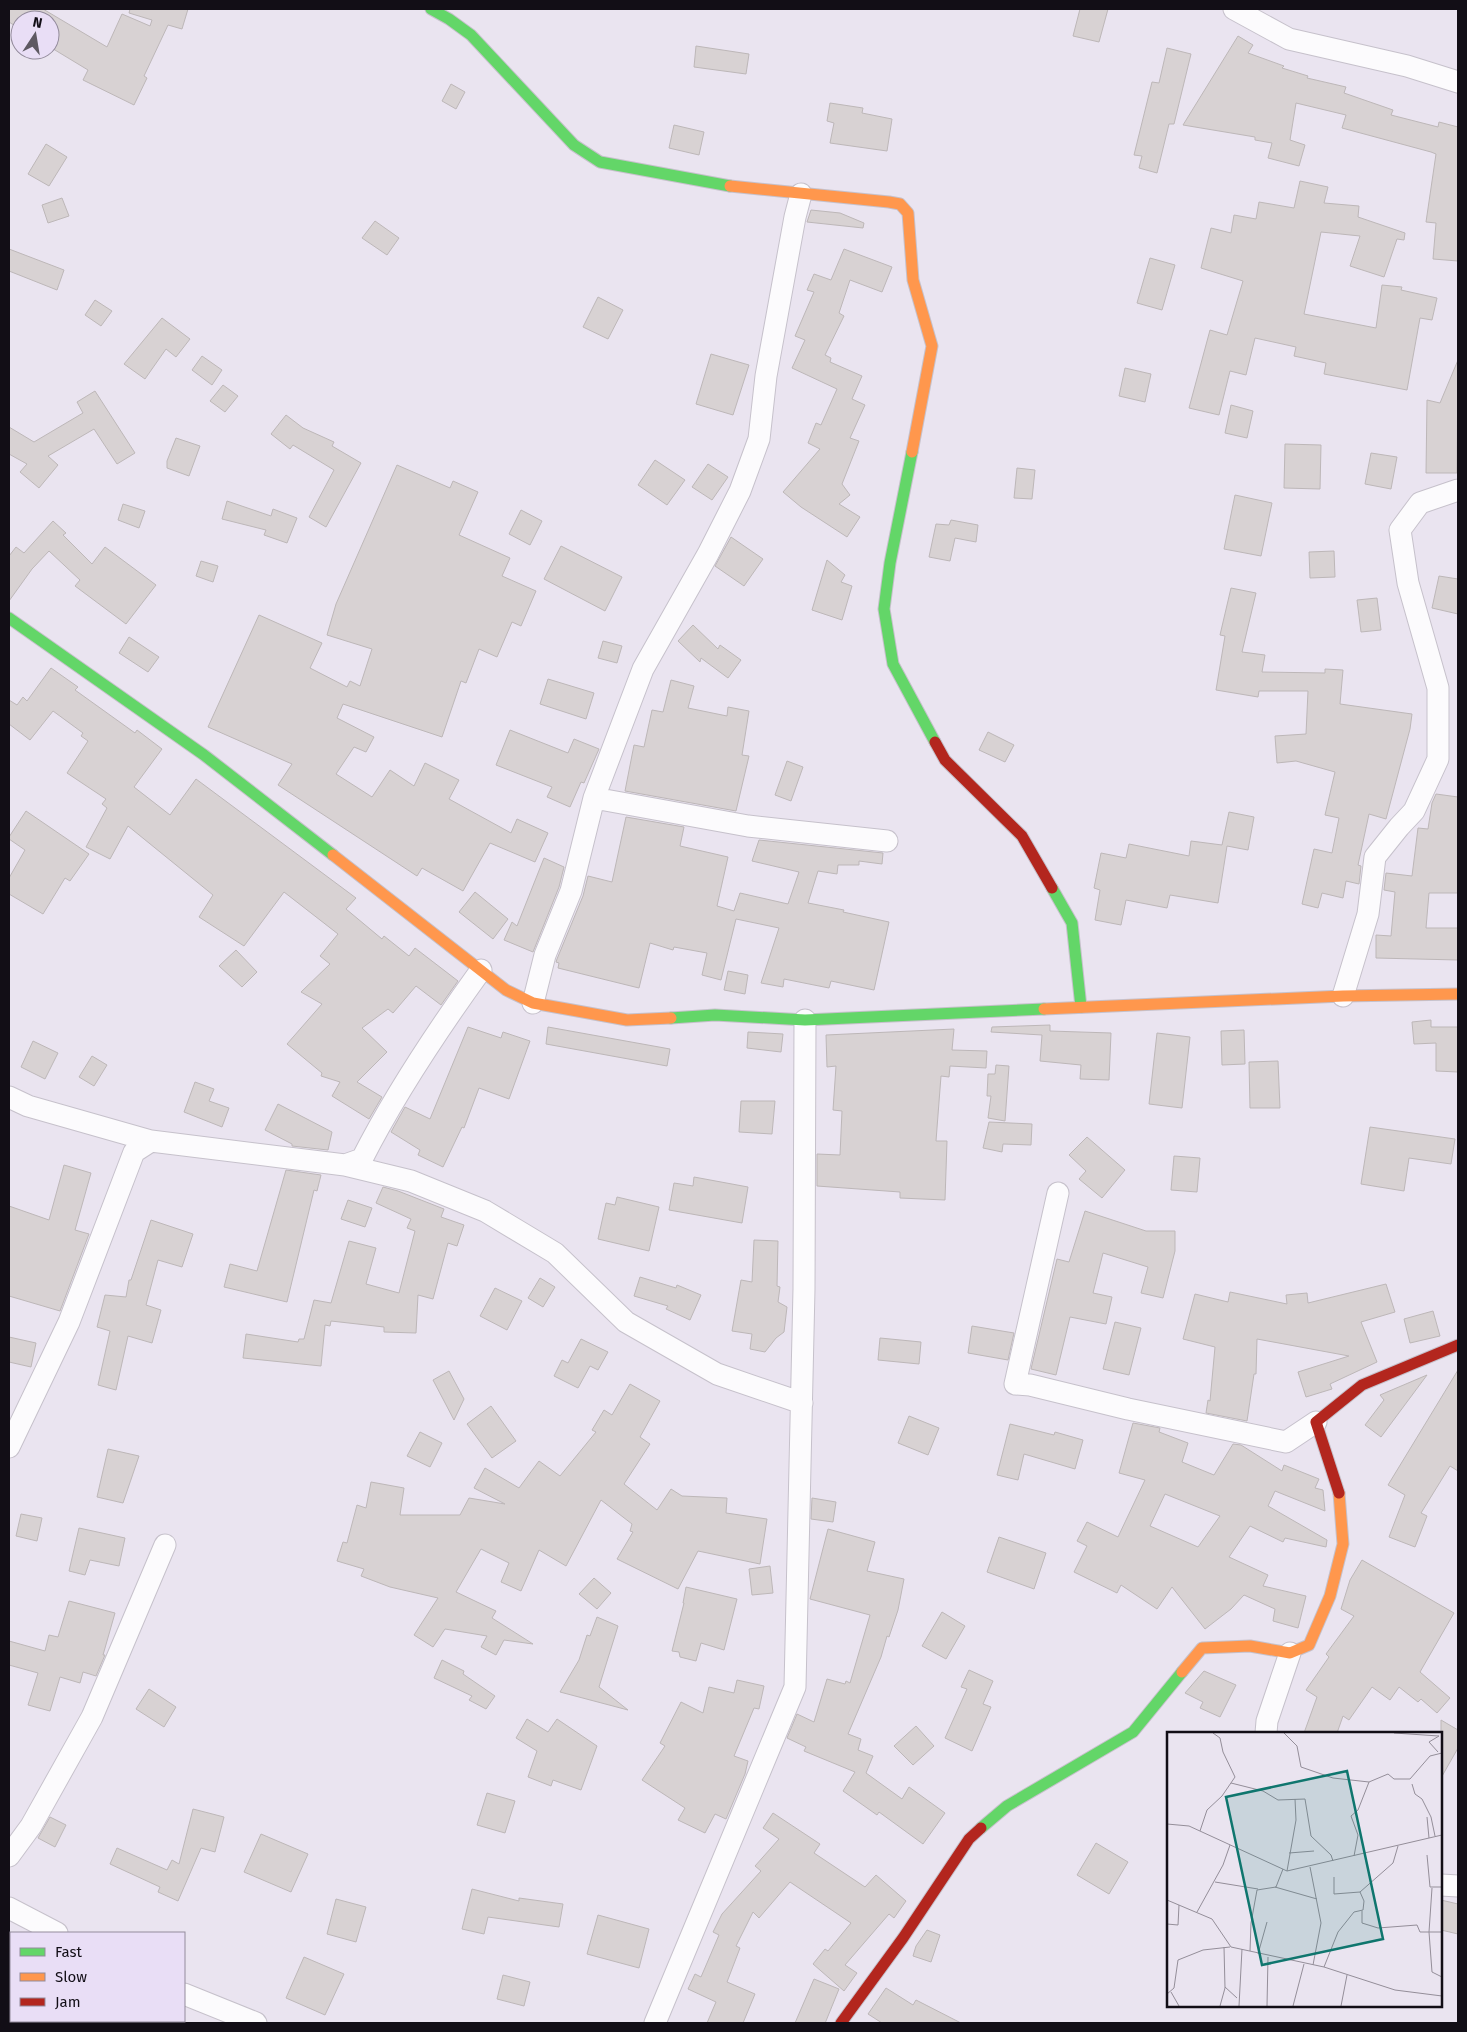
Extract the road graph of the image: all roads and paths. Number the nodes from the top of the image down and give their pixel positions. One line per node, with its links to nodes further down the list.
1 (431, 9): 4 (street)
2 (1234, 9): 3 (street)
3 (1458, 82)
4 (801, 194): 7 (street); 13 (street)
5 (1458, 490): 11 (street)
6 (9, 618): 9 (street)
7 (594, 798): 8 (street); 12 (street)
8 (887, 841)
9 (481, 970): 12 (street); 17 (street)
10 (1458, 994): 11 (street)
11 (1343, 996): 13 (street)
12 (533, 1003): 14 (street)
13 (1081, 1008): 14 (street)
14 (805, 1020): 20 (street)
15 (9, 1097): 16 (street)
16 (151, 1141): 17 (street); 22 (street)
17 (344, 1165): 20 (street)
18 (1058, 1192): 21 (street)
19 (1458, 1345): 21 (street)
20 (802, 1403): 33 (street)
21 (1316, 1422): 24 (street)
22 (9, 1447)
23 (166, 1545): 26 (street)
24 (1290, 1653): 25 (street); 34 (street)
25 (1266, 1732)
26 (9, 1856)
27 (1442, 1885): 28 (street)
28 (1458, 1886)
29 (9, 1908): 30 (street)
30 (55, 1932)
31 (185, 1994): 32 (street)
32 (256, 2023)
33 (655, 2023)
34 (841, 2023)

